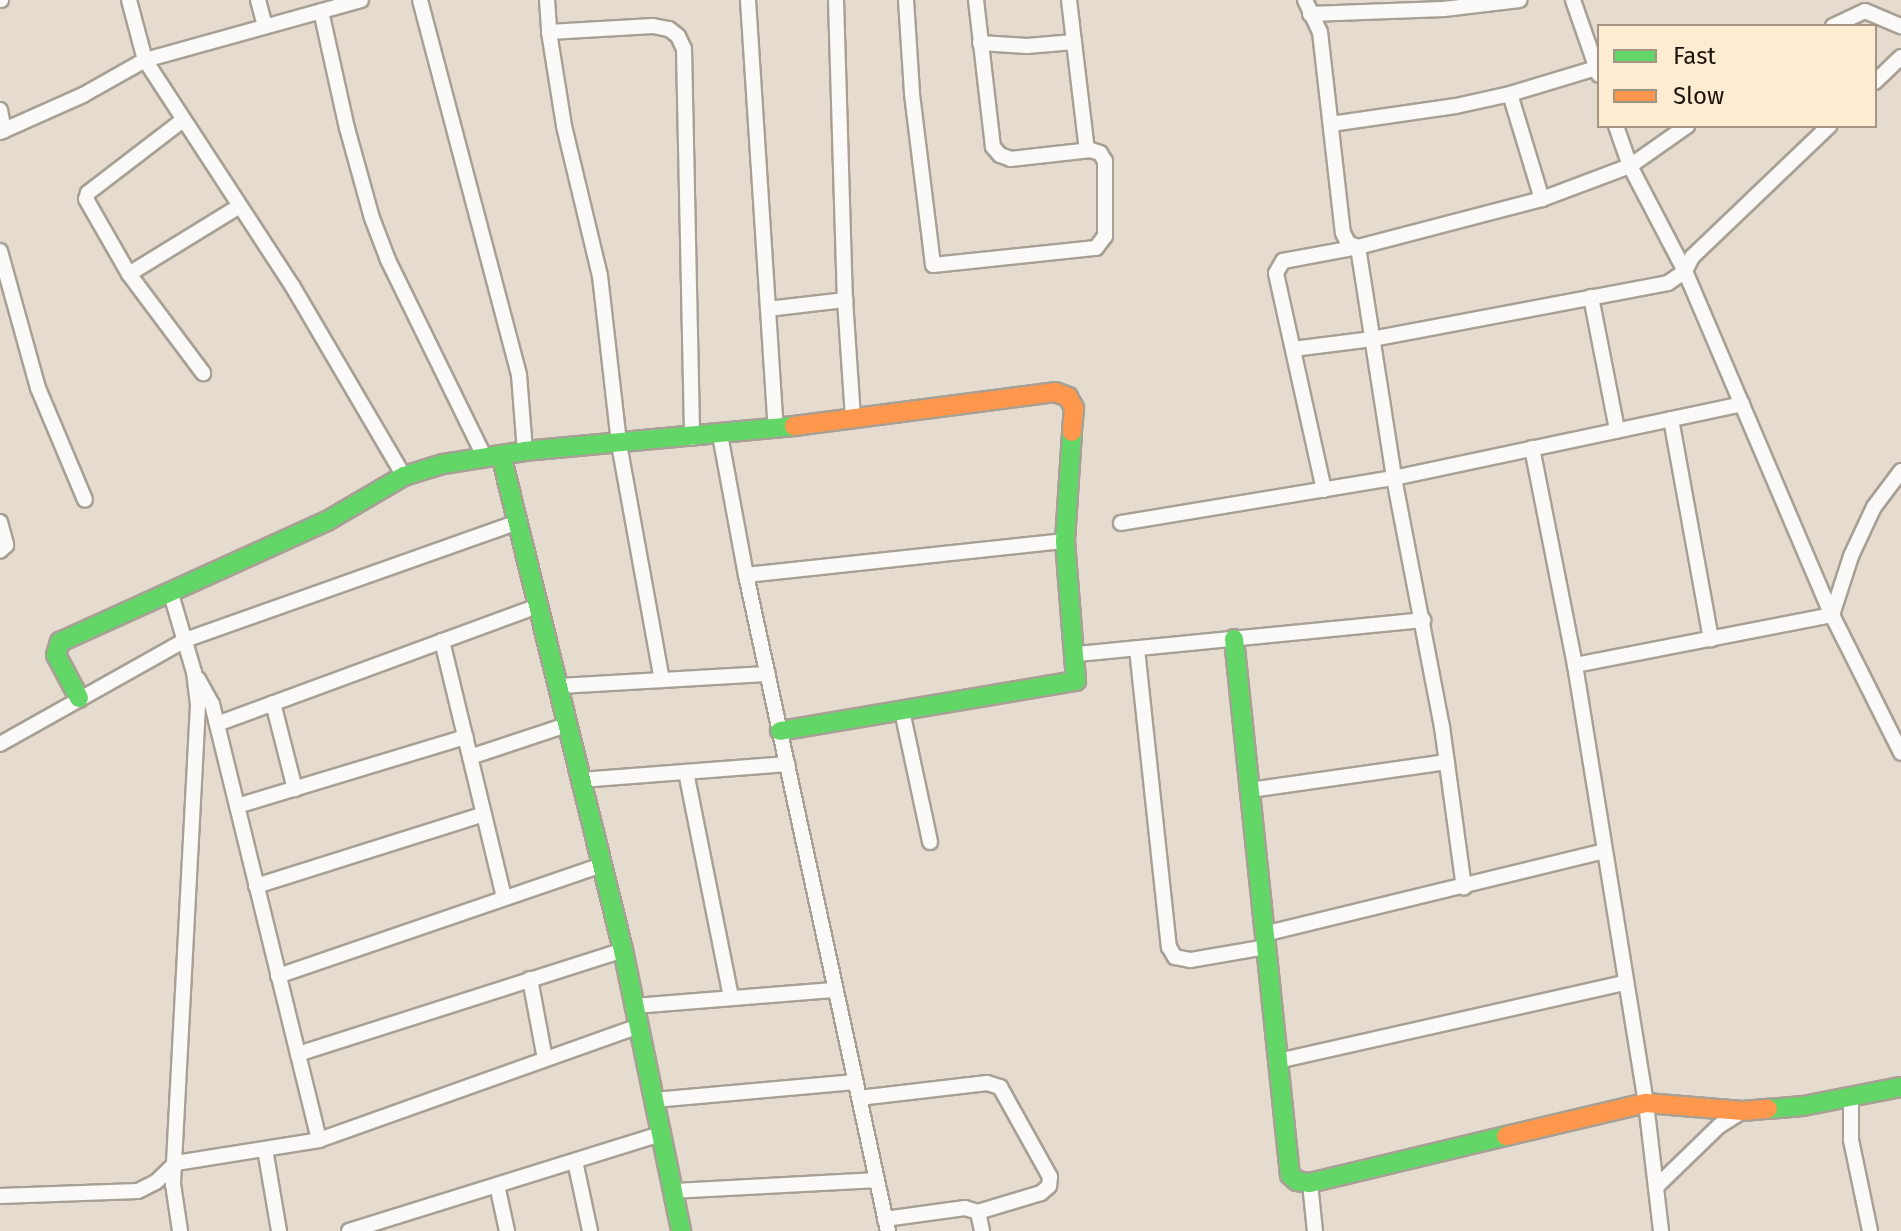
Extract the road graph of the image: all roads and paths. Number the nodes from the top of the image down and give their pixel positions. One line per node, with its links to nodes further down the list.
1 (129, 0): 23 (street)
2 (258, 0): 17 (street)
3 (361, 0): 13 (street)
4 (420, 0): 58 (street)
5 (547, 0): 19 (street)
6 (748, 0): 45 (street)
7 (836, 0): 44 (street)
8 (906, 0): 35 (street)
9 (976, 0): 21 (street)
10 (1069, 0): 20 (street)
11 (1519, 0): 14 (street)
12 (1573, 0): 24 (street)
13 (343, 2): 15 (street)
14 (1308, 7): 30 (street)
15 (321, 11): 17 (street); 59 (street)
16 (1837, 24): 18 (street)
17 (265, 26): 23 (street)
18 (1901, 26)
19 (549, 32): 55 (street); 56 (street)
20 (1074, 42): 21 (street); 35 (street)
21 (980, 43): 35 (street)
22 (1901, 57): 26 (street)
23 (145, 60): 29 (street); 34 (street)
24 (1597, 69)
25 (1597, 72): 27 (street)
26 (1877, 80)
27 (1510, 94): 30 (street); 37 (street)
28 (0, 110): 34 (street)
29 (183, 120): 38 (street); 42 (street)
30 (1331, 124): 39 (street)
31 (1617, 128): 36 (street)
32 (1684, 128): 36 (street)
33 (1827, 128): 41 (street)
34 (2, 132)
35 (1087, 150)
36 (1630, 166): 37 (street); 41 (street)
37 (1542, 199): 39 (street)
38 (238, 207): 42 (street); 61 (street)
39 (1358, 247): 46 (street); 47 (street)
40 (0, 251): 64 (street)
41 (1685, 271): 43 (street); 49 (street)
42 (129, 274): 48 (street)
43 (1591, 297): 46 (street); 53 (street)
44 (845, 300): 45 (street); 50 (street)
45 (768, 309): 52 (street)
46 (1372, 339): 47 (street); 62 (street)
47 (1293, 349): 63 (street)
48 (203, 373)
49 (1742, 404): 51 (street); 73 (street)
50 (853, 418): 52 (street); 68 (street)
51 (1671, 419): 53 (street); 76 (street)
52 (776, 429): 54 (street)
53 (1617, 430): 57 (street)
54 (720, 435): 55 (street); 70 (street)
55 (692, 438): 56 (street)
56 (619, 444): 58 (street); 84 (street)
57 (1532, 448): 62 (street); 81 (street)
58 (525, 451): 59 (street)
59 (493, 456): 61 (street); 66 (street)
60 (1901, 471): 73 (street)
61 (404, 476): 71 (street)
62 (1394, 478): 63 (street); 74 (street)
63 (1324, 490): 67 (street)
64 (85, 500)
65 (0, 522): 69 (street)
66 (518, 522): 72 (street); 77 (street)
67 (1121, 523)
68 (1065, 541): 70 (street); 80 (street)
69 (0, 551)
70 (746, 575): 83 (street)
71 (171, 594): 77 (street); 86 (street)
72 (538, 606): 78 (street); 85 (street)
73 (1832, 615): 76 (street); 94 (street)
74 (1423, 620): 75 (street); 96 (street)
75 (1234, 639): 79 (street); 101 (street)
76 (1711, 639): 81 (street)
77 (185, 640): 82 (street); 86 (street)
78 (442, 641): 87 (street); 92 (street)
79 (1137, 649): 80 (street); 110 (street)
80 (1083, 653): 88 (street)
81 (1575, 665): 105 (street)
82 (194, 672): 89 (street); 133 (street)
83 (768, 674): 84 (street); 91 (street)
84 (662, 680): 85 (street)
85 (558, 686): 90 (street)
86 (79, 698): 93 (street)
87 (273, 703): 89 (street); 100 (street)
88 (902, 711): 91 (street); 104 (street)
89 (217, 724): 102 (street)
90 (567, 725): 95 (street); 99 (street)
91 (780, 731): 97 (street)
92 (466, 737): 95 (street); 100 (street)
93 (0, 744)
94 (1901, 753)
95 (470, 757): 103 (street)
96 (1447, 762): 101 (street); 108 (street)
97 (787, 764): 98 (street); 115 (street)
98 (686, 772): 99 (street); 116 (street)
99 (581, 780): 106 (street)
100 (295, 789): 102 (street)
101 (1250, 790): 110 (street)
102 (237, 806): 107 (street)
103 (484, 814): 107 (street); 109 (street)
104 (930, 842)
105 (1604, 851): 108 (street); 114 (street)
106 (602, 865): 109 (street); 111 (street)
107 (256, 886): 112 (street)
108 (1464, 887): 110 (street)
109 (504, 898): 112 (street)
110 (1265, 940): 121 (street)
111 (623, 950): 113 (street); 117 (street)
112 (278, 976): 119 (street)
113 (530, 979): 119 (street); 120 (street)
114 (1624, 983): 121 (street); 127 (street)
115 (835, 990): 116 (street); 122 (street)
116 (731, 998): 117 (street)
117 (635, 1006): 118 (street)
118 (639, 1026): 120 (street); 126 (street)
119 (298, 1054): 130 (street)
120 (545, 1059): 130 (street)
121 (1278, 1061): 135 (street)
122 (855, 1082): 125 (street); 126 (street)
123 (1901, 1087): 124 (street)
124 (1851, 1097): 128 (street); 151 (street)
125 (859, 1098): 134 (street); 140 (street)
126 (654, 1100): 129 (street)
127 (1646, 1103): 128 (street); 135 (street); 137 (street)
128 (1743, 1111): 137 (street)
129 (661, 1134): 132 (street); 138 (street)
130 (319, 1140): 131 (street)
131 (265, 1149): 133 (street); 143 (street)
132 (575, 1161): 136 (street); 146 (street)
133 (176, 1163): 139 (street); 142 (street)
134 (876, 1180): 138 (street); 141 (street)
135 (1310, 1183): 149 (street)
136 (497, 1185): 144 (street); 145 (street)
137 (1656, 1187): 150 (street)
138 (673, 1191): 147 (street)
139 (0, 1196)
140 (978, 1212): 141 (street); 148 (street)
141 (886, 1225)
142 (180, 1231)
143 (279, 1231)
144 (349, 1231)
145 (507, 1231)
146 (590, 1231)
147 (681, 1231)
148 (982, 1231)
149 (1315, 1231)
150 (1661, 1231)
151 (1870, 1231)

